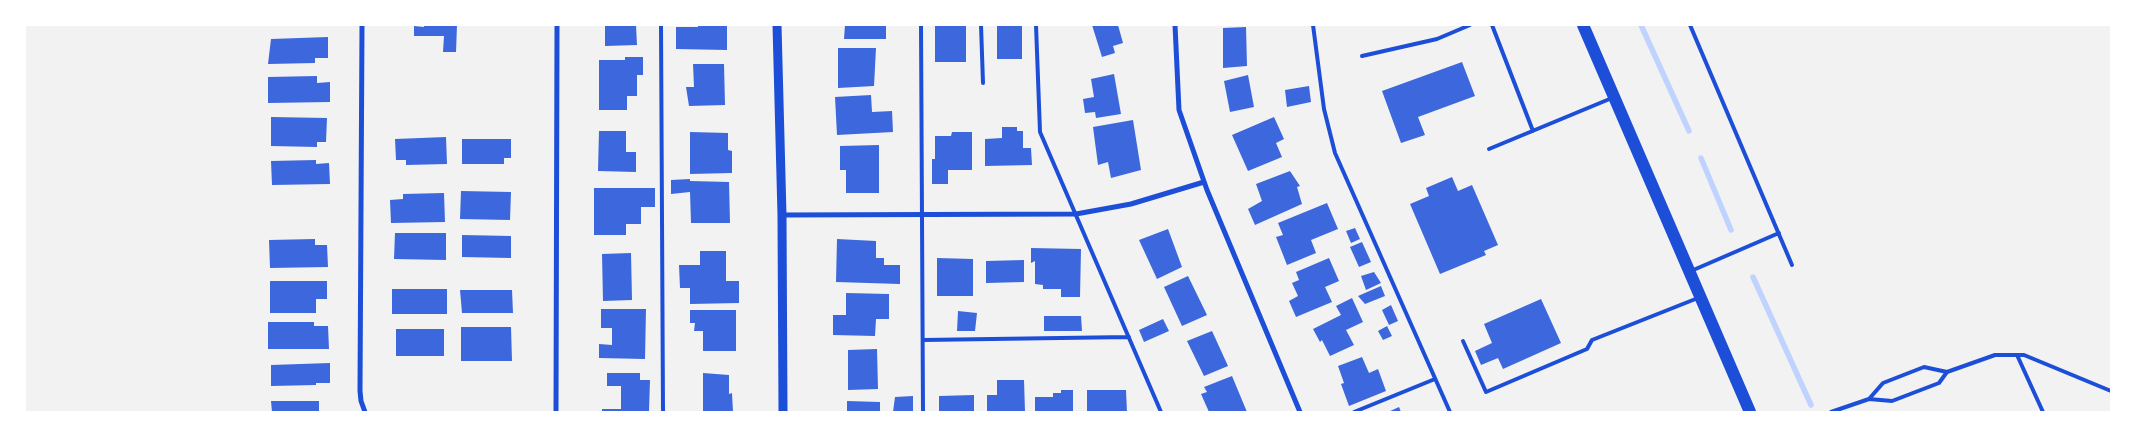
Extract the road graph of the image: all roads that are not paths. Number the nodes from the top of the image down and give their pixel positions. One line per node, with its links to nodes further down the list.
1 (362, 25): 35 (street)
2 (557, 25): 36 (street)
3 (661, 25): 37 (lane)
4 (777, 25): 21 (street)
5 (921, 25): 22 (lane)
6 (981, 25): 15 (lane)
7 (1036, 25): 20 (lane)
8 (1176, 25): 19 (street)
9 (1313, 25): 32 (lane)
10 (1470, 25): 14 (lane)
11 (1492, 25): 17 (lane)
12 (1583, 25): 16 (main road)
13 (1690, 25): 23 (lane)
14 (1362, 56)
15 (983, 83)
16 (1614, 98): 17 (lane); 25 (main road)
17 (1533, 131): 18 (lane)
18 (1489, 149)
19 (1204, 182): 20 (street); 41 (street)
20 (1076, 214): 22 (street); 27 (lane)
21 (782, 215): 22 (street); 38 (street)
22 (923, 215): 28 (lane)
23 (1779, 233): 24 (lane); 25 (lane)
24 (1792, 265)
25 (1689, 272): 26 (main road)
26 (1700, 297): 29 (lane); 44 (main road)
27 (1129, 337): 28 (lane); 40 (lane)
28 (923, 340): 39 (lane)
29 (1463, 341)
30 (2017, 356): 31 (lane); 33 (lane); 46 (lane)
31 (1947, 372): 34 (lane); 34 (lane)
32 (1435, 379): 42 (lane); 43 (lane)
33 (2111, 391)
34 (1868, 399): 45 (lane)
35 (365, 412)
36 (556, 412)
37 (663, 412)
38 (783, 412)
39 (924, 412)
40 (1161, 412)
41 (1300, 412)
42 (1354, 412)
43 (1450, 412)
44 (1750, 412)
45 (1831, 412)
46 (2043, 412)

